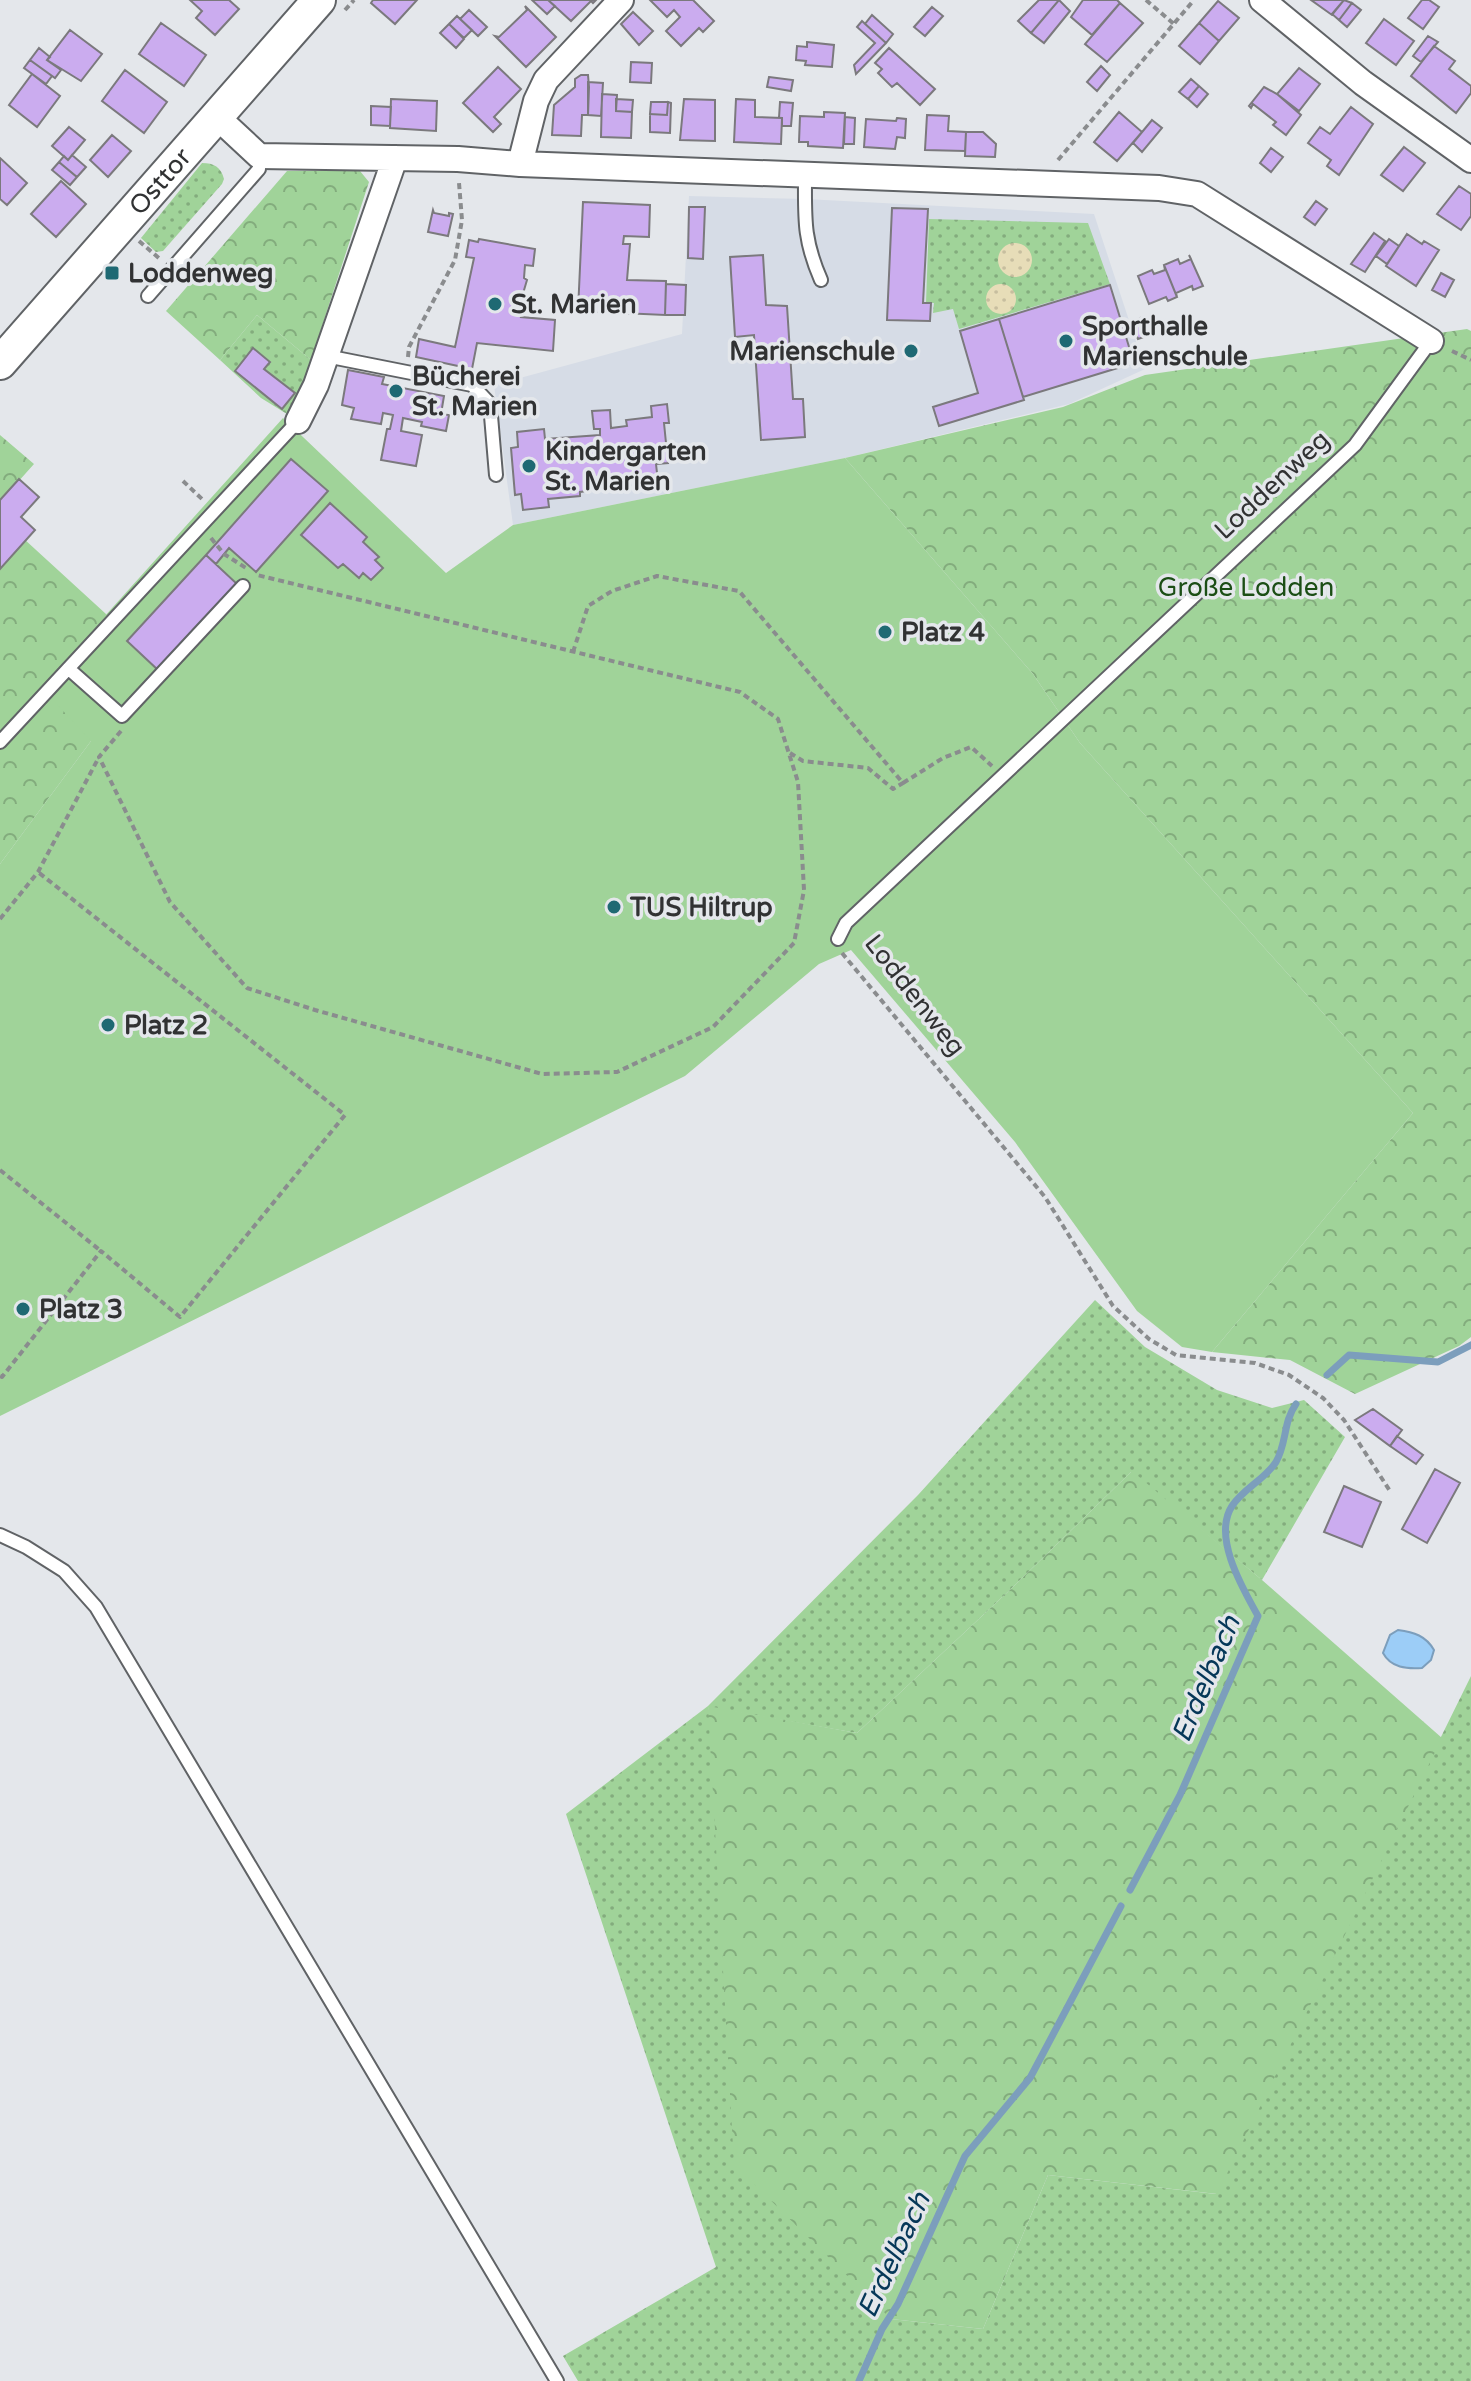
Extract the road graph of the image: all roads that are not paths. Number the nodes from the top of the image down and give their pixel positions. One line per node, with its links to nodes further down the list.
1 (319, 0): 4 (main road, Osttor)
2 (621, 0): 8 (street)
3 (1262, 0): 7 (street)
4 (216, 116): 5 (street); 14 (main road, Osttor)
5 (259, 156): 6 (street, Loddenweg); 11 (lane)
6 (395, 158): 8 (street, Loddenweg); 13 (street)
7 (1471, 160)
8 (520, 164): 9 (street, Loddenweg)
9 (805, 175): 10 (lane); 12 (street, Loddenweg)
10 (821, 280)
11 (148, 296)
12 (1431, 341): 20 (lane, Loddenweg)
13 (326, 356): 15 (street); 16 (lane)
14 (0, 363)
15 (298, 421): 18 (lane)
16 (496, 475)
17 (247, 586): 18 (lane)
18 (70, 670): 19 (lane)
19 (0, 742)
20 (838, 939)
21 (0, 1535): 22 (lane)
22 (557, 2381)

